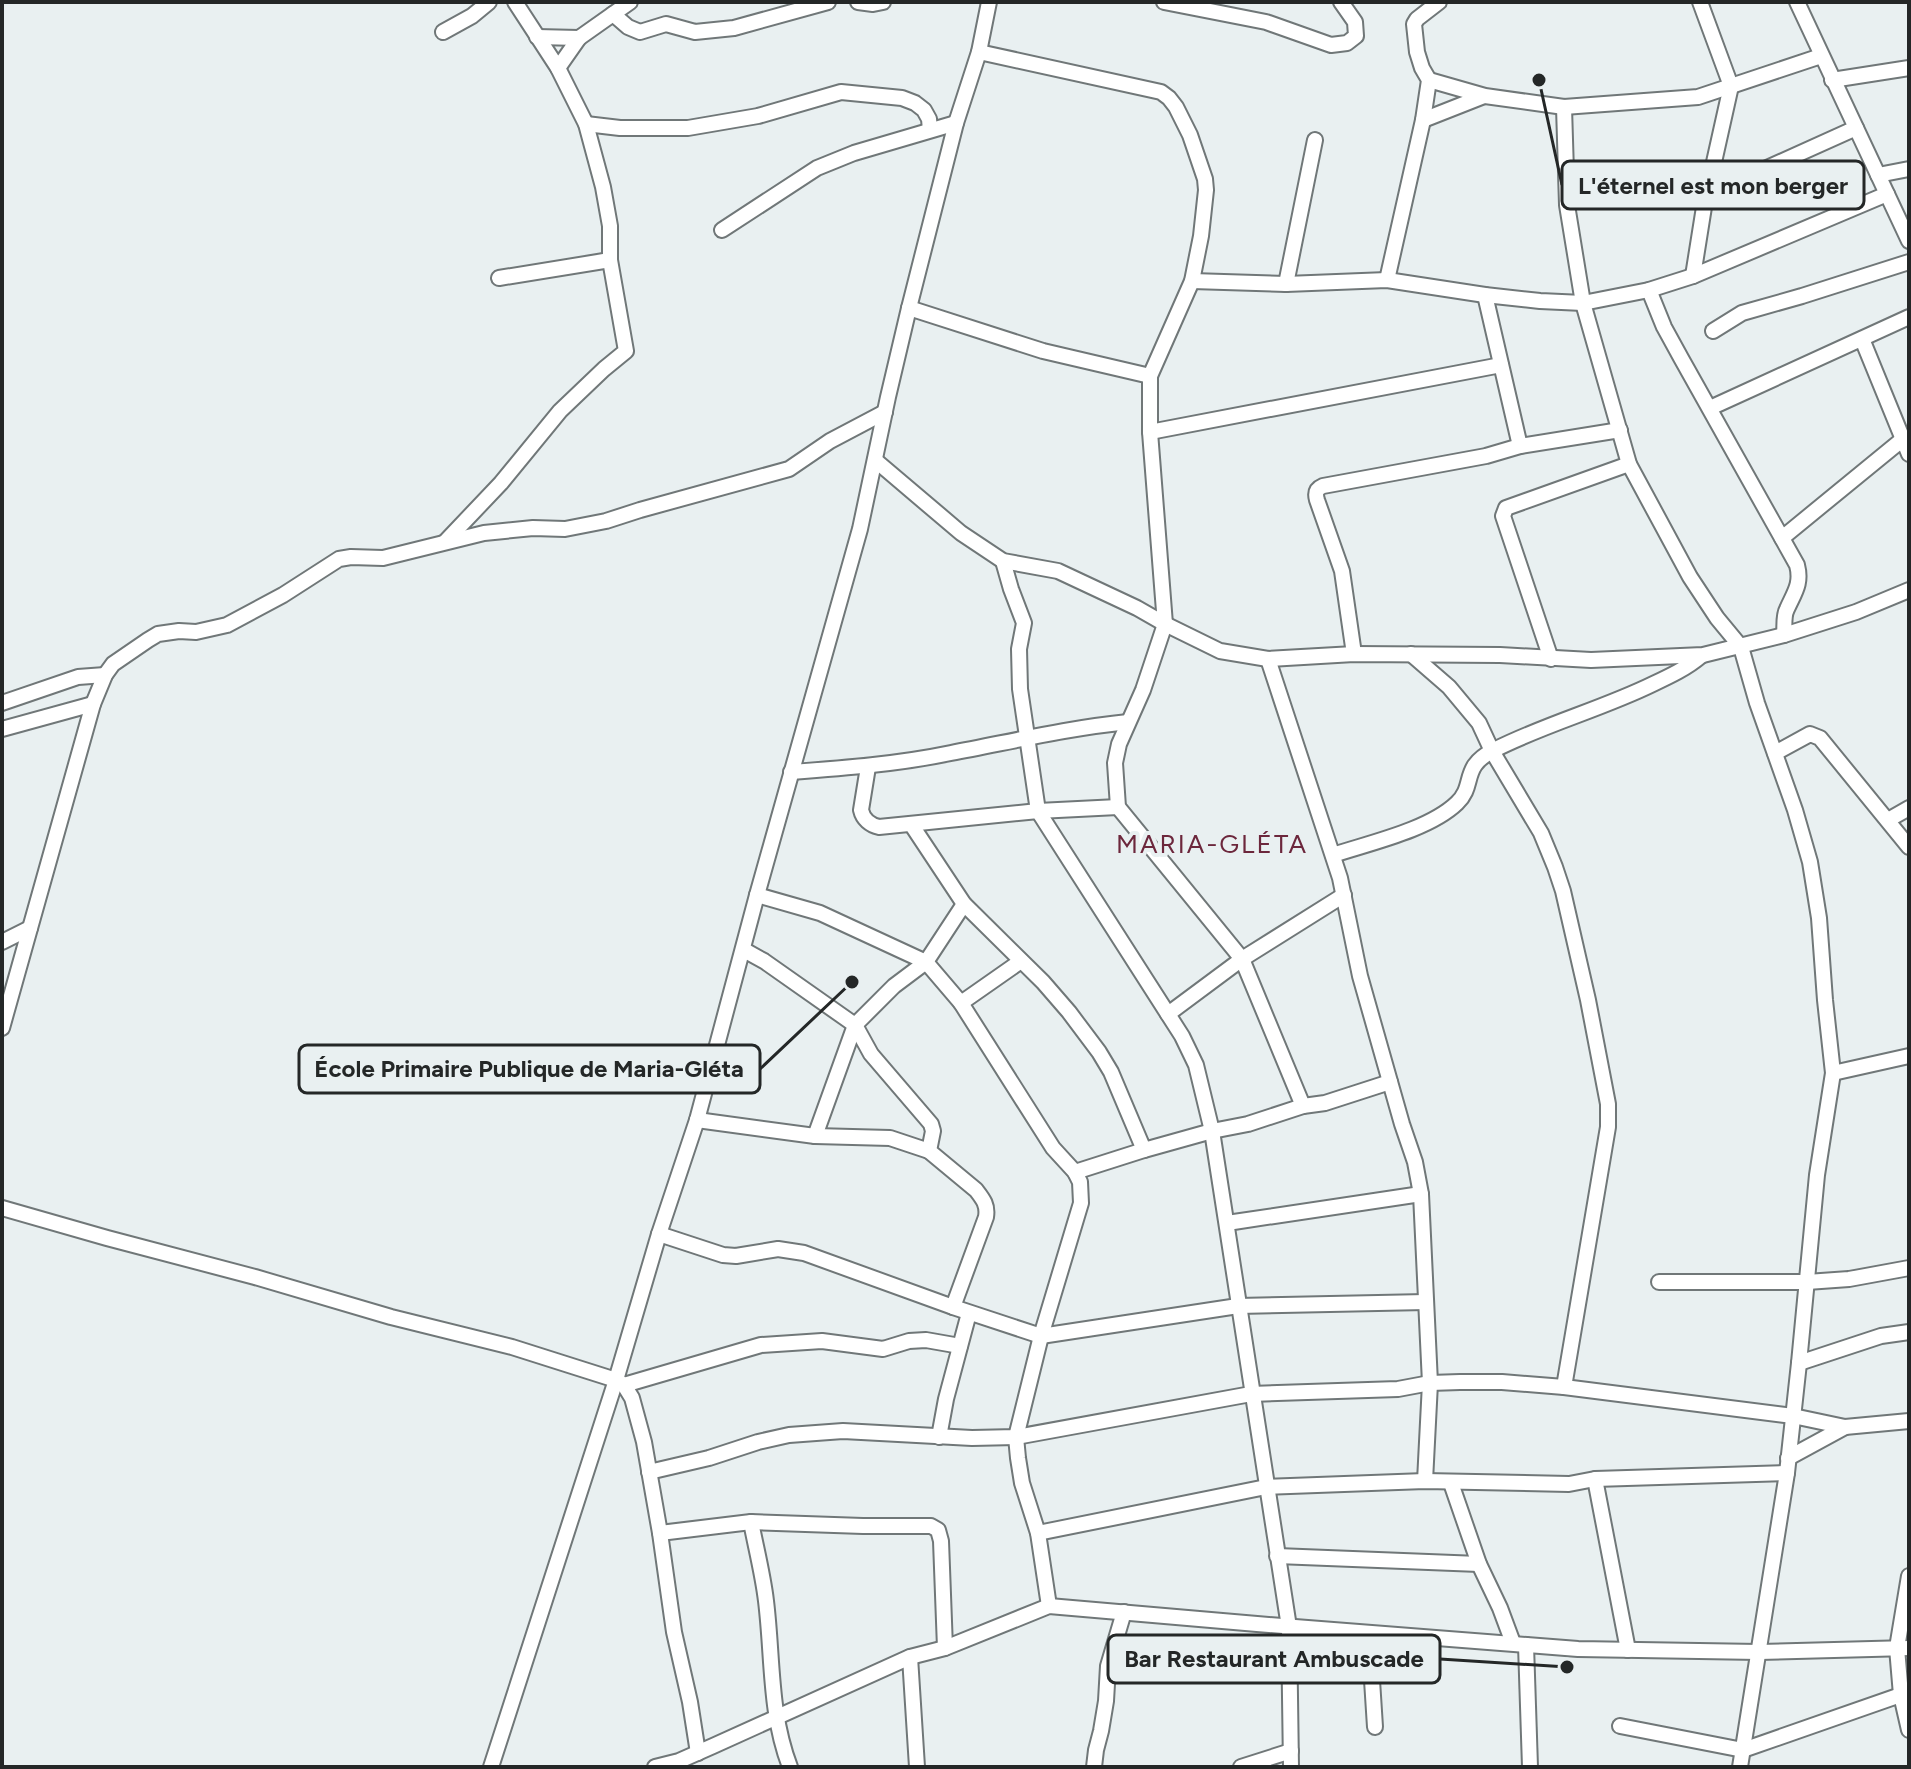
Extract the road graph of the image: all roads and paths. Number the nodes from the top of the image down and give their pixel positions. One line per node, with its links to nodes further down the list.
1 (489, 2): 14 (street)
2 (515, 2): 15 (street)
3 (630, 2): 13 (street)
4 (828, 2): 13 (street)
5 (858, 2): 6 (street)
6 (883, 2)
7 (989, 2): 17 (street)
8 (1164, 2): 9 (street)
9 (1341, 2)
10 (1439, 2): 21 (street)
11 (1700, 2): 23 (street)
12 (1797, 2): 18 (street)
13 (613, 14): 16 (street)
14 (443, 32)
15 (537, 37): 16 (street); 19 (street)
16 (579, 38): 19 (street)
17 (979, 52): 27 (street); 43 (street)
18 (1821, 56): 22 (street); 23 (street)
19 (558, 68): 28 (street)
20 (1909, 68): 22 (street)
21 (1429, 80): 24 (street); 26 (street)
22 (1832, 80): 29 (street)
23 (1731, 86): 25 (street); 35 (street)
24 (1485, 96): 25 (street); 26 (street)
25 (1564, 107): 47 (street)
26 (1423, 120): 42 (street)
27 (956, 123): 30 (street); 48 (street)
28 (586, 124): 30 (street); 38 (street)
29 (1856, 128): 33 (street); 35 (street)
30 (930, 130): 36 (street)
31 (1315, 140): 44 (street)
32 (1909, 169): 33 (street)
33 (1878, 175): 34 (street)
34 (1887, 194): 37 (street); 40 (street)
35 (1707, 197): 40 (street)
36 (722, 230)
37 (1909, 241)
38 (610, 260): 41 (street); 64 (street)
39 (1909, 262): 50 (street)
40 (1693, 276): 45 (street)
41 (499, 278)
42 (1387, 280): 44 (street); 46 (street)
43 (1192, 281): 44 (street); 53 (street)
44 (1286, 284)
45 (1649, 290): 47 (street); 54 (street)
46 (1485, 295): 47 (street); 52 (street)
47 (1583, 303): 56 (street)
48 (909, 308): 53 (street); 55 (street)
49 (1909, 317): 51 (street)
50 (1713, 331)
51 (1862, 339): 54 (street); 58 (street)
52 (1501, 365): 57 (street); 59 (street)
53 (1150, 376): 57 (street)
54 (1710, 408): 63 (street)
55 (885, 412): 61 (street); 64 (street)
56 (1620, 430): 59 (street); 62 (street)
57 (1150, 432): 67 (street)
58 (1903, 439): 60 (street); 63 (street)
59 (1520, 446): 70 (street)
60 (1909, 454)
61 (875, 460): 65 (street); 85 (street)
62 (1629, 464): 69 (street); 74 (street)
63 (1782, 538): 68 (street)
64 (445, 542): 75 (street)
65 (1003, 561): 67 (street); 81 (street)
66 (1909, 590): 68 (street)
67 (1165, 624): 73 (street); 79 (street)
68 (1784, 635): 69 (street)
69 (1741, 647): 72 (street); 83 (street)
70 (1354, 654): 71 (street); 73 (street)
71 (1411, 654): 74 (street); 82 (street)
72 (1703, 655): 74 (street); 82 (street)
73 (1268, 659): 92 (street)
74 (1551, 659)
75 (105, 675): 77 (street); 78 (street)
76 (2, 686): 77 (street)
77 (5, 702)
78 (93, 704): 80 (street); 96 (street)
79 (1128, 722): 81 (street); 86 (street)
80 (2, 729)
81 (1026, 737): 84 (street); 88 (street)
82 (1492, 751): 92 (street); 133 (street)
83 (1775, 753): 89 (street); 107 (street)
84 (868, 767): 85 (street); 90 (street)
85 (791, 772): 93 (street)
86 (1118, 807): 88 (street); 99 (street)
87 (1909, 808): 89 (street)
88 (1038, 811): 90 (street); 103 (street)
89 (1888, 820): 91 (street)
90 (911, 824): 95 (street)
91 (1909, 847)
92 (1333, 855): 94 (street)
93 (757, 895): 98 (street); 101 (street)
94 (1344, 895): 99 (street); 108 (street)
95 (964, 904): 100 (street); 101 (street)
96 (30, 928): 97 (street); 105 (street)
97 (2, 942)
98 (744, 950): 104 (street); 110 (street)
99 (1242, 959): 103 (street); 109 (street)
100 (1021, 961): 102 (street); 113 (street)
101 (926, 962): 102 (street); 104 (street)
102 (961, 1003): 115 (street)
103 (1168, 1014): 111 (street)
104 (855, 1025): 112 (street); 114 (street)
105 (2, 1028)
106 (1909, 1056): 107 (street)
107 (1833, 1073): 122 (street)
108 (1390, 1082): 109 (street); 116 (street)
109 (1303, 1106): 111 (street)
110 (697, 1120): 112 (street); 119 (street)
111 (1212, 1131): 113 (street); 118 (street)
112 (815, 1136): 114 (street)
113 (1144, 1150): 115 (street)
114 (929, 1151): 125 (street)
115 (1075, 1172): 128 (street)
116 (1421, 1194): 118 (street); 123 (street)
117 (2, 1208): 131 (street)
118 (1227, 1223): 124 (street)
119 (659, 1234): 125 (street); 131 (street)
120 (1909, 1268): 122 (street)
121 (1659, 1282): 122 (street)
122 (1807, 1282): 130 (street)
123 (1426, 1302): 124 (street); 132 (street)
124 (1238, 1306): 128 (street); 134 (street)
125 (953, 1307): 126 (street)
126 (969, 1313): 128 (street); 129 (street)
127 (1909, 1332): 130 (street)
128 (1041, 1336): 139 (street)
129 (960, 1346): 131 (street); 138 (street)
130 (1799, 1363): 135 (street)
131 (620, 1382): 141 (street); 170 (street)
132 (1430, 1383): 133 (street); 134 (street); 143 (street)
133 (1564, 1387): 135 (street)
134 (1251, 1394): 139 (street); 145 (street)
135 (1793, 1416): 137 (street); 140 (street)
136 (1909, 1421): 137 (street)
137 (1845, 1427): 140 (street)
138 (939, 1437): 139 (street); 141 (street)
139 (1016, 1437): 148 (street)
140 (1788, 1466): 142 (street); 160 (street)
141 (649, 1472): 147 (street)
142 (1595, 1479): 144 (street); 159 (street)
143 (1425, 1481): 144 (street); 145 (street)
144 (1451, 1483): 150 (street)
145 (1266, 1487): 148 (street); 149 (street)
146 (751, 1522): 147 (street); 157 (street); 163 (street)
147 (660, 1533): 169 (street)
148 (1038, 1533): 152 (street)
149 (1277, 1556): 150 (street); 154 (street)
150 (1479, 1564): 156 (street)
151 (1909, 1576): 158 (street)
152 (1049, 1606): 153 (street); 157 (street)
153 (1124, 1612): 154 (street); 174 (street)
154 (1289, 1627): 155 (street); 168 (street)
155 (1369, 1633): 156 (street); 165 (street)
156 (1520, 1644): 159 (street); 177 (street)
157 (945, 1648): 161 (street)
158 (1903, 1648): 160 (street); 162 (street)
159 (1628, 1650): 160 (street)
160 (1759, 1652): 167 (street)
161 (910, 1657): 163 (street); 173 (street)
162 (1905, 1694): 166 (street); 167 (street)
163 (776, 1718): 169 (street); 172 (street)
164 (1620, 1726): 167 (street)
165 (1375, 1727)
166 (1909, 1730)
167 (1743, 1750): 178 (street)
168 (1291, 1751): 175 (street); 176 (street)
169 (698, 1753): 171 (street)
170 (491, 1767)
171 (655, 1767)
172 (790, 1767)
173 (917, 1767)
174 (1094, 1767)
175 (1241, 1767)
176 (1291, 1767)
177 (1530, 1767)
178 (1740, 1767)

